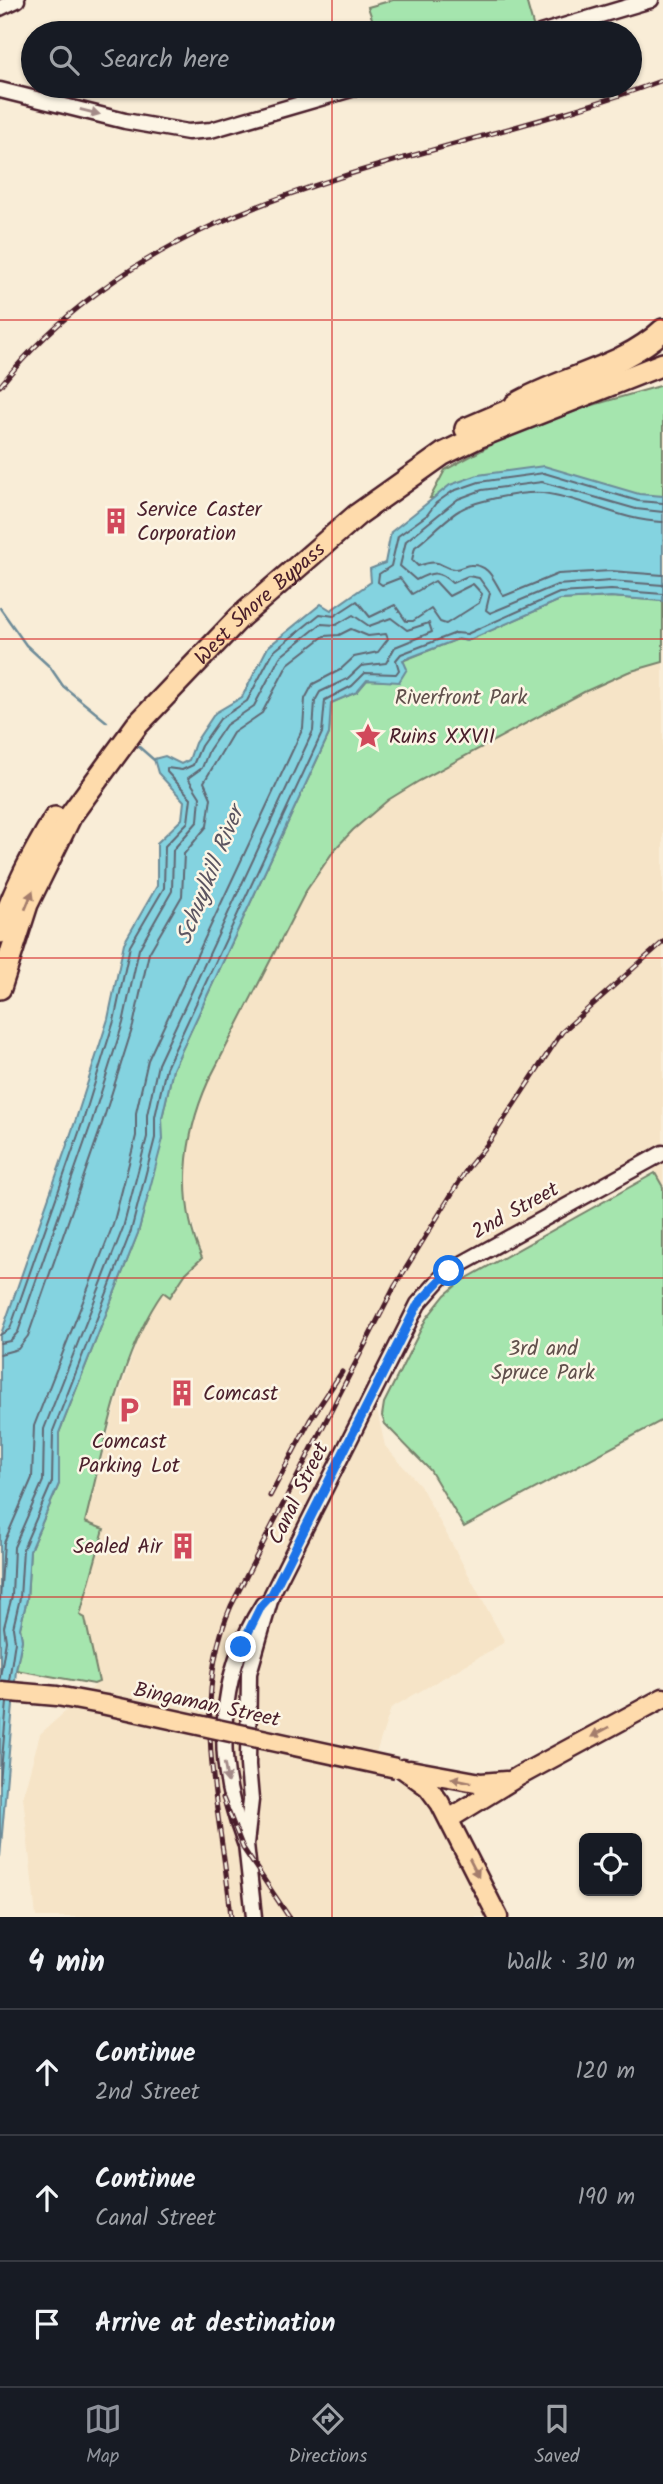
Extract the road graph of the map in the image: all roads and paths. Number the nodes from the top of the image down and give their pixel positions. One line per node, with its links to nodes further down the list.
1 (17, 0): 3 (street)
2 (651, 0): 4 (street)
3 (0, 8)
4 (582, 21)
5 (0, 90): 6 (street, one-way to 6)
6 (21, 95)
7 (32, 98): 8 (street, one-way to 8)
8 (319, 98)
9 (663, 330): 12 (highway)
10 (663, 351): 12 (highway, West Shore Bypass)
11 (663, 367): 13 (highway, West Shore Bypass)
12 (497, 415): 13 (highway, West Shore Bypass)
13 (440, 449): 14 (highway, West Shore Bypass)
14 (191, 658): 15 (highway, West Shore Bypass); 16 (highway, West Shore Bypass, one-way to 14)
15 (0, 932)
16 (0, 988)
17 (663, 1153): 18 (street, 2nd Street)
18 (362, 1411): 19 (street, Canal Street)
19 (272, 1594): 25 (street, Canal Street); 25 (street, Canal Street, one-way to 25)
20 (0, 1691): 22 (main road, Bingaman Street, bridge)
21 (663, 1698): 23 (main road, one-way to 23)
22 (399, 1768): 23 (main road, Bingaman Street, one-way to 22); 24 (main road)
23 (519, 1776): 24 (main road)
24 (449, 1819): 27 (main road, one-way to 27)
25 (246, 1844): 26 (street, Canal Street)
26 (254, 1917)
27 (498, 1917)

